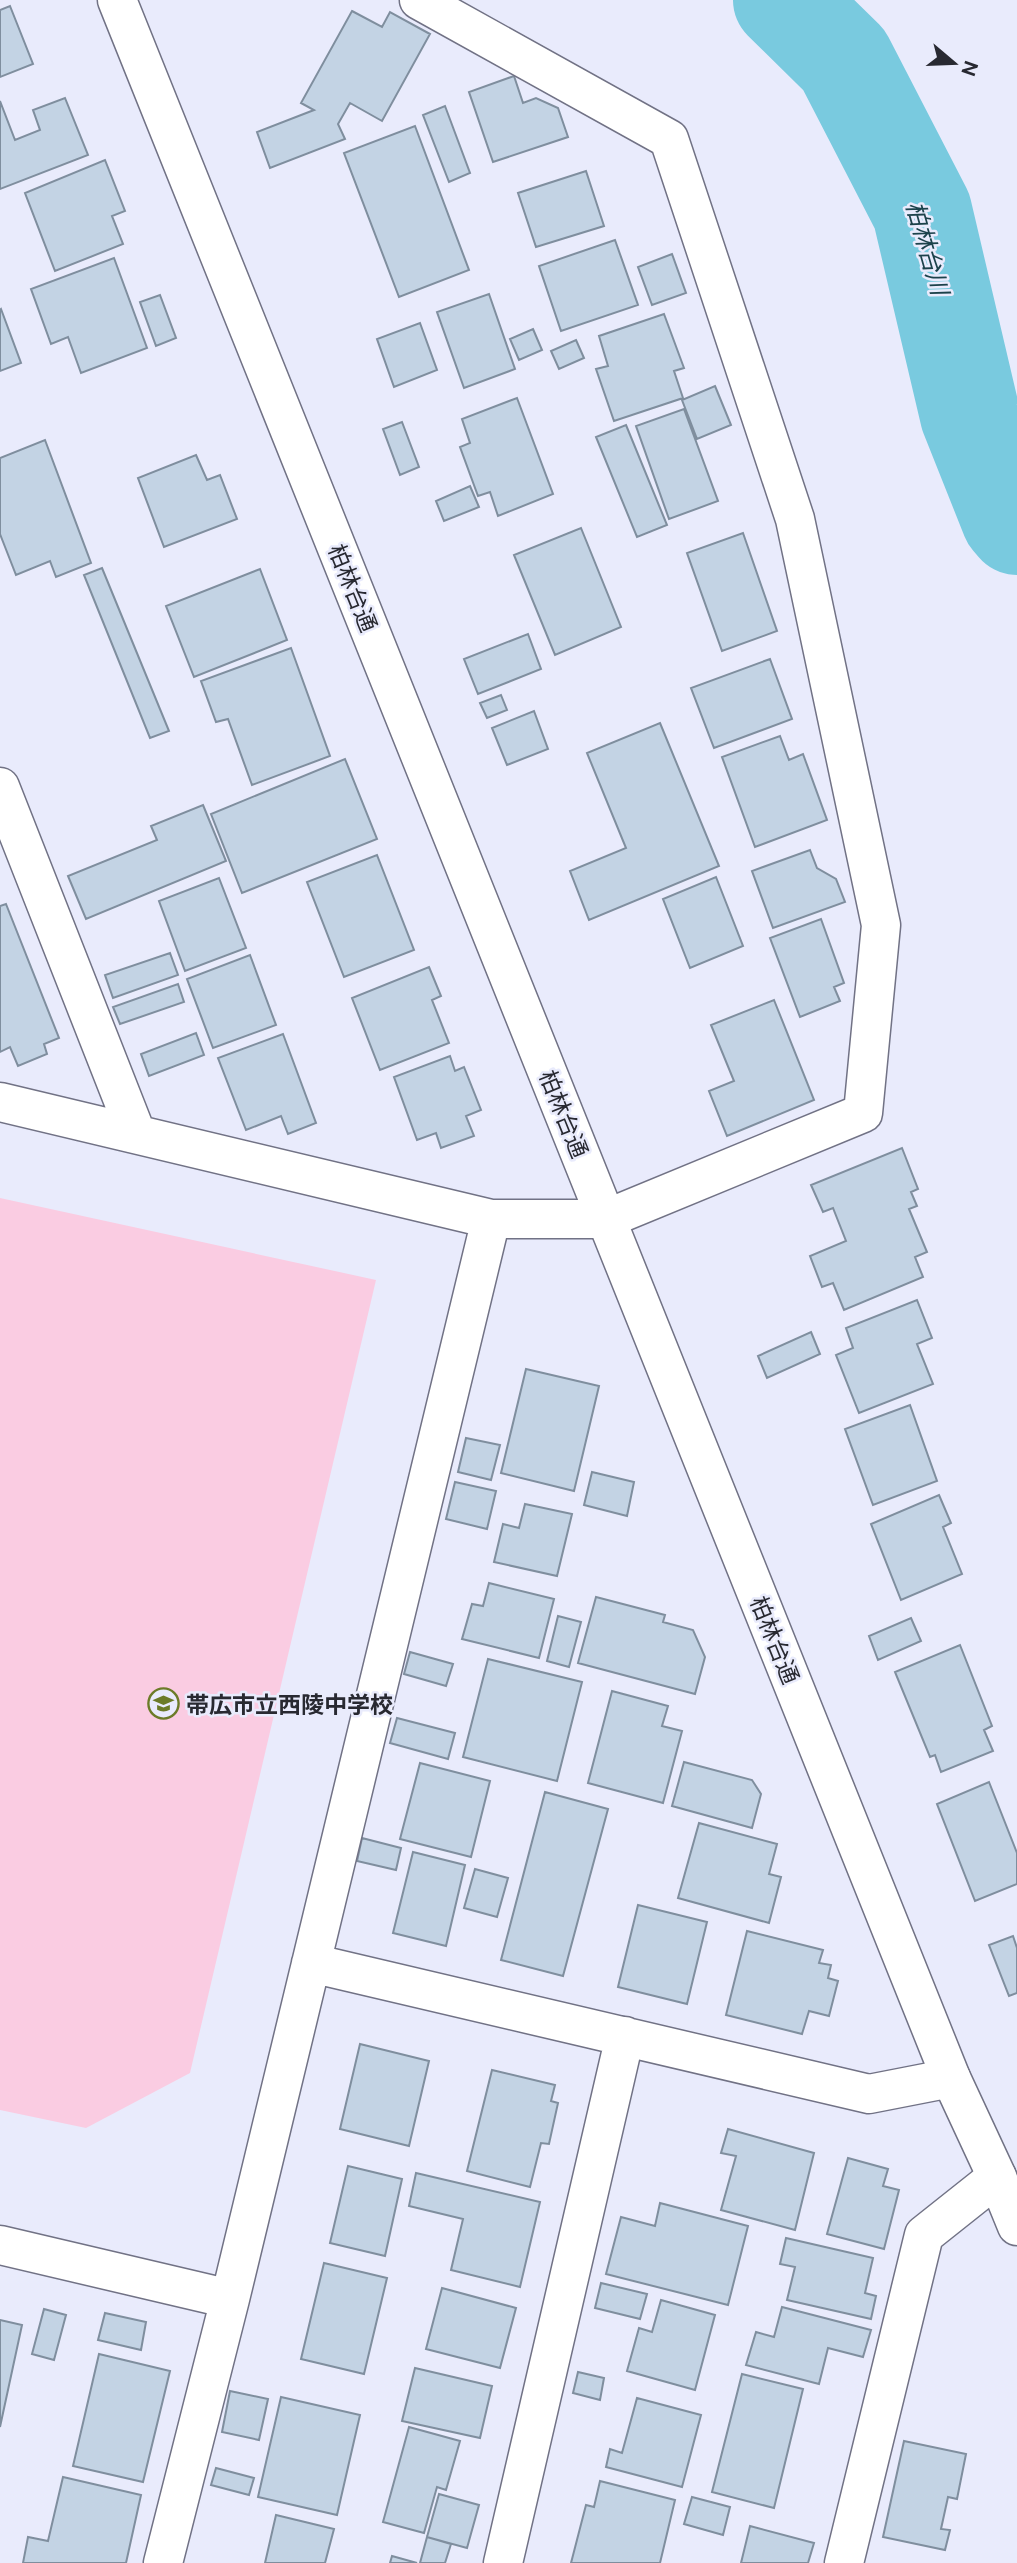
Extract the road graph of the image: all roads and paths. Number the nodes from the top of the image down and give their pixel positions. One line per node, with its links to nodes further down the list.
1 (117, 0): 7 (street, 柏林台通)
2 (419, 0): 7 (street)
3 (0, 787): 5 (street)
4 (0, 1101): 5 (street)
5 (136, 1133): 6 (street)
6 (491, 1219): 7 (street); 8 (street)
7 (606, 1219): 10 (street, 柏林台通)
8 (311, 1963): 9 (street); 14 (street)
9 (625, 2036): 10 (street); 16 (street)
10 (951, 2078): 11 (street, 柏林台通)
11 (997, 2177): 12 (street, 柏林台通); 17 (street)
12 (1017, 2226)
13 (0, 2245): 14 (street)
14 (230, 2299): 15 (street)
15 (163, 2563)
16 (503, 2563)
17 (844, 2563)

